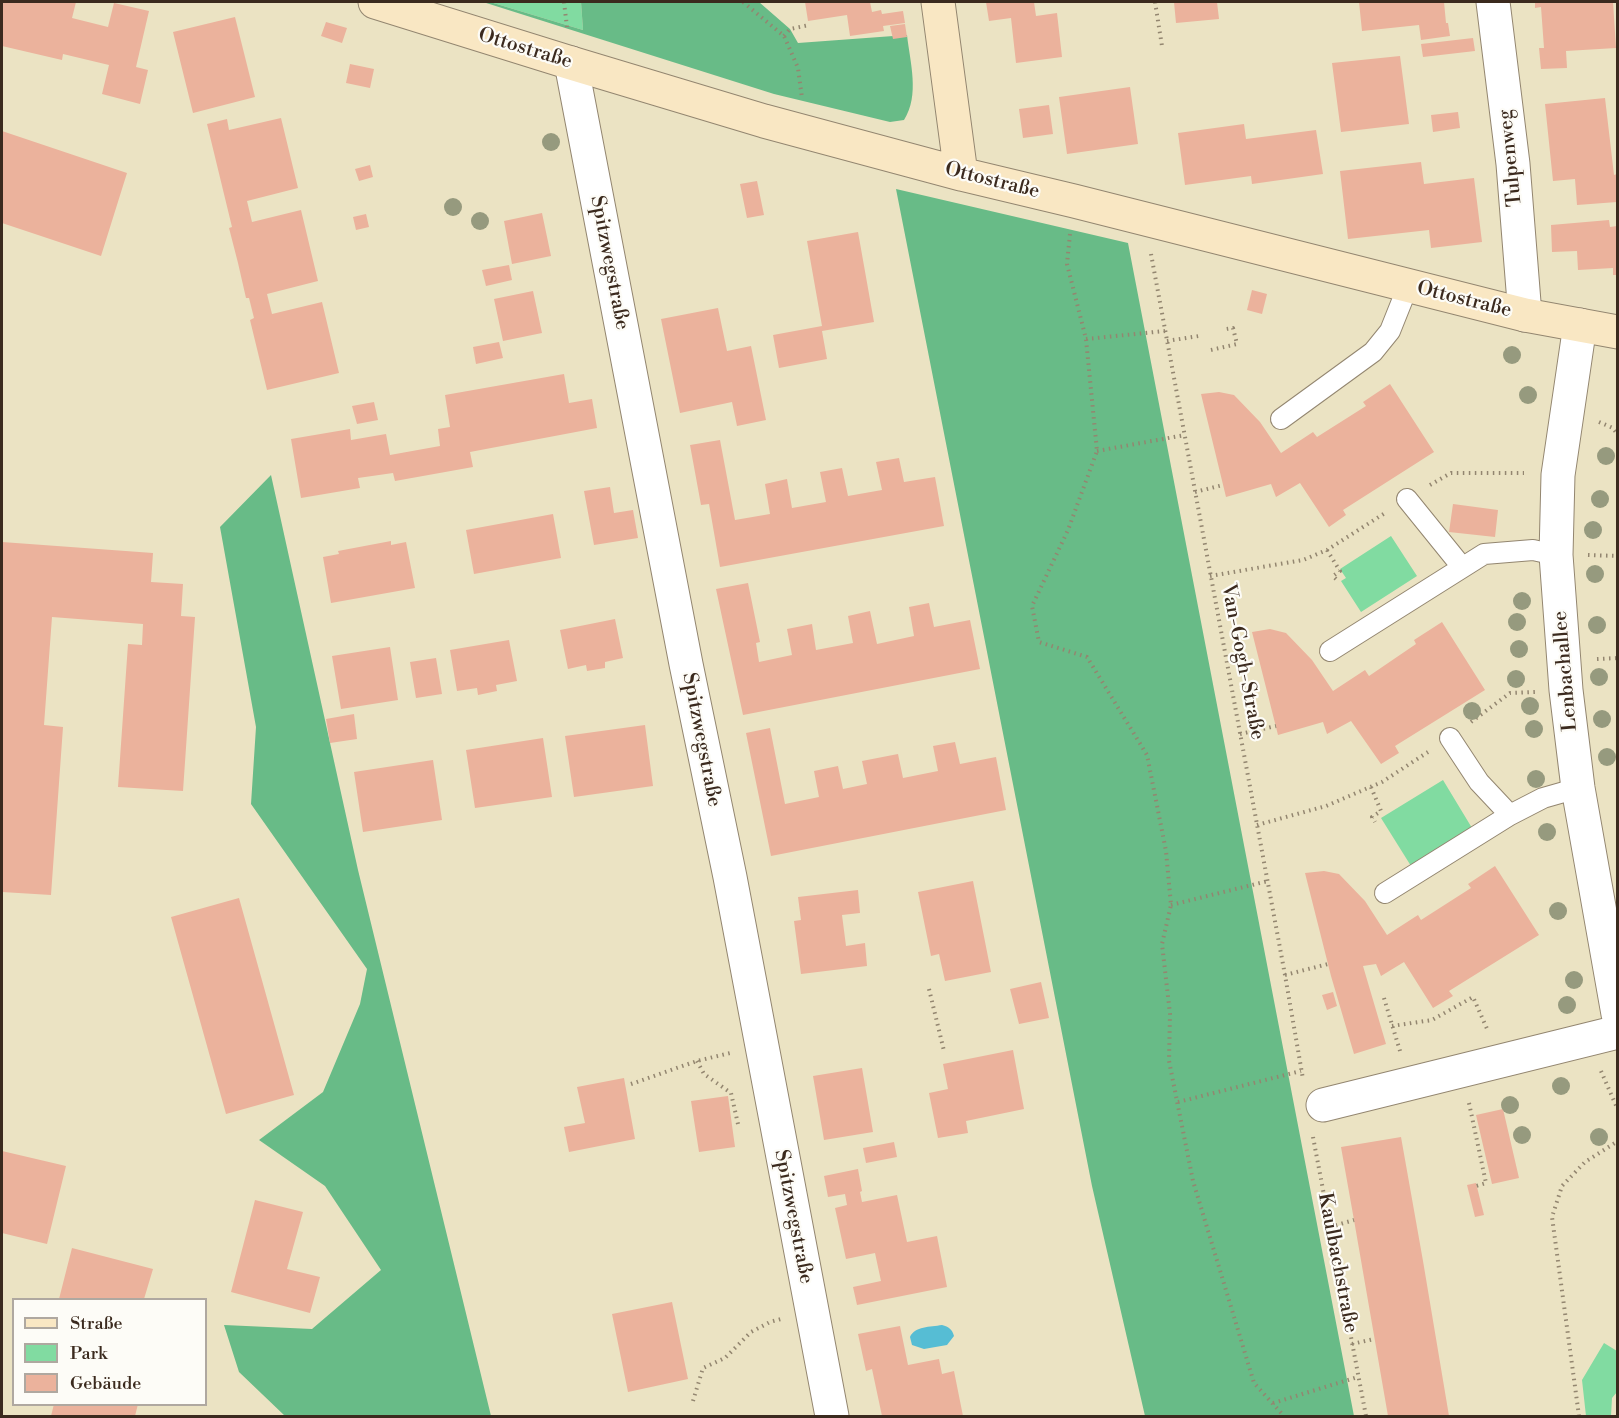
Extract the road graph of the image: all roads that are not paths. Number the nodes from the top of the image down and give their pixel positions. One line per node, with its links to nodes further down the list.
1 (375, 2): 4 (street, Ottostraße)
2 (938, 2): 5 (street)
3 (1493, 2): 7 (street, Tulpenweg)
4 (571, 63): 5 (street, Ottostraße); 22 (street, Spitzwegstraße)
5 (961, 174): 6 (street, Ottostraße)
6 (1408, 286): 7 (street, Ottostraße); 10 (lane)
7 (1525, 315): 8 (street, Ottostraße)
8 (1580, 325): 9 (street, Ottostraße); 12 (street, Lenbachallee)
9 (1617, 332)
10 (1281, 419)
11 (1407, 499): 13 (lane)
12 (1556, 555): 13 (lane); 16 (street, Lenbachallee)
13 (1462, 567): 14 (lane)
14 (1330, 651)
15 (1450, 738): 17 (lane)
16 (1578, 788): 17 (lane); 19 (street, Lenbachallee)
17 (1510, 815): 18 (lane)
18 (1385, 893)
19 (1617, 1014)
20 (1602, 1036): 21 (street)
21 (1313, 1105)
22 (832, 1416)

